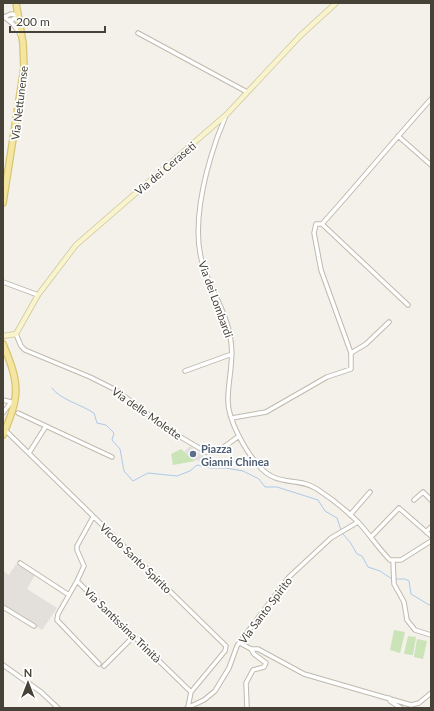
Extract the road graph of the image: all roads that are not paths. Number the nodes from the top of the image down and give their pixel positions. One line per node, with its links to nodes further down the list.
1 (336, 3): 9 (street, Via dei Ceraseti)
2 (17, 4): 3 (street); 4 (main road, Via Nettunense)
3 (11, 14): 4 (street); 5 (street)
4 (19, 15): 6 (street); 8 (main road, Via Nettunense)
5 (3, 16): 6 (street)
6 (8, 20): 8 (street)
7 (138, 33): 9 (street)
8 (23, 38): 14 (main road, Via Nettunense)
9 (246, 92): 11 (street, Via dei Ceraseti)
10 (431, 99): 12 (street)
11 (226, 115): 17 (street, Via dei Ceraseti); 24 (street, Via dei Lombardi)
12 (398, 136): 13 (street); 15 (street)
13 (431, 166)
14 (3, 203)
15 (322, 224): 18 (street); 23 (street)
16 (3, 282): 17 (street)
17 (38, 295): 20 (street, Via dei Ceraseti)
18 (408, 305)
19 (389, 322): 23 (street)
20 (16, 334): 21 (street); 33 (street, Via delle Molette)
21 (3, 336)
22 (3, 344): 27 (main road)
23 (351, 353): 30 (street)
24 (232, 354): 25 (street); 30 (street, Via dei Lombardi)
25 (186, 371)
26 (3, 400): 27 (street)
27 (13, 402): 28 (street); 32 (main road)
28 (3, 413)
29 (18, 413): 31 (street)
30 (232, 418): 33 (street, Via dei Lombardi)
31 (46, 426): 34 (street); 35 (street)
32 (4, 431): 34 (street, Vicolo Santo Spirito)
33 (239, 436): 39 (street, Via dei Lombardi)
34 (29, 453): 40 (street, Vicolo Santo Spirito)
35 (112, 457)
36 (370, 492): 39 (street)
37 (414, 500): 38 (street)
38 (431, 500)
39 (350, 515): 41 (street, Via dei Lombardi)
40 (93, 517): 49 (street, Via Santissima Trinità); 60 (street, Vicolo Santo Spirito)
41 (358, 522): 45 (street, Via dei Lombardi); 55 (street, Via Santo Spirito)
42 (431, 527): 43 (street)
43 (426, 532): 44 (street); 45 (street)
44 (431, 536)
45 (371, 537): 47 (street, Via dei Lombardi)
46 (431, 541): 47 (street)
47 (393, 561): 53 (street)
48 (20, 563): 50 (street)
49 (77, 581): 50 (street); 54 (street, Via Santissima Trinità)
50 (68, 595): 57 (street)
51 (3, 607): 52 (street)
52 (34, 626)
53 (431, 635)
54 (134, 636): 59 (street); 60 (street, Via Santissima Trinità)
55 (240, 642): 56 (street); 64 (street, Via Santo Spirito)
56 (251, 649): 62 (street); 65 (street)
57 (99, 664)
58 (3, 665): 63 (street)
59 (104, 666)
60 (191, 692): 64 (street)
61 (431, 693): 62 (street)
62 (388, 698): 66 (street)
63 (58, 708)
64 (188, 708)
65 (247, 708)
66 (401, 708)

